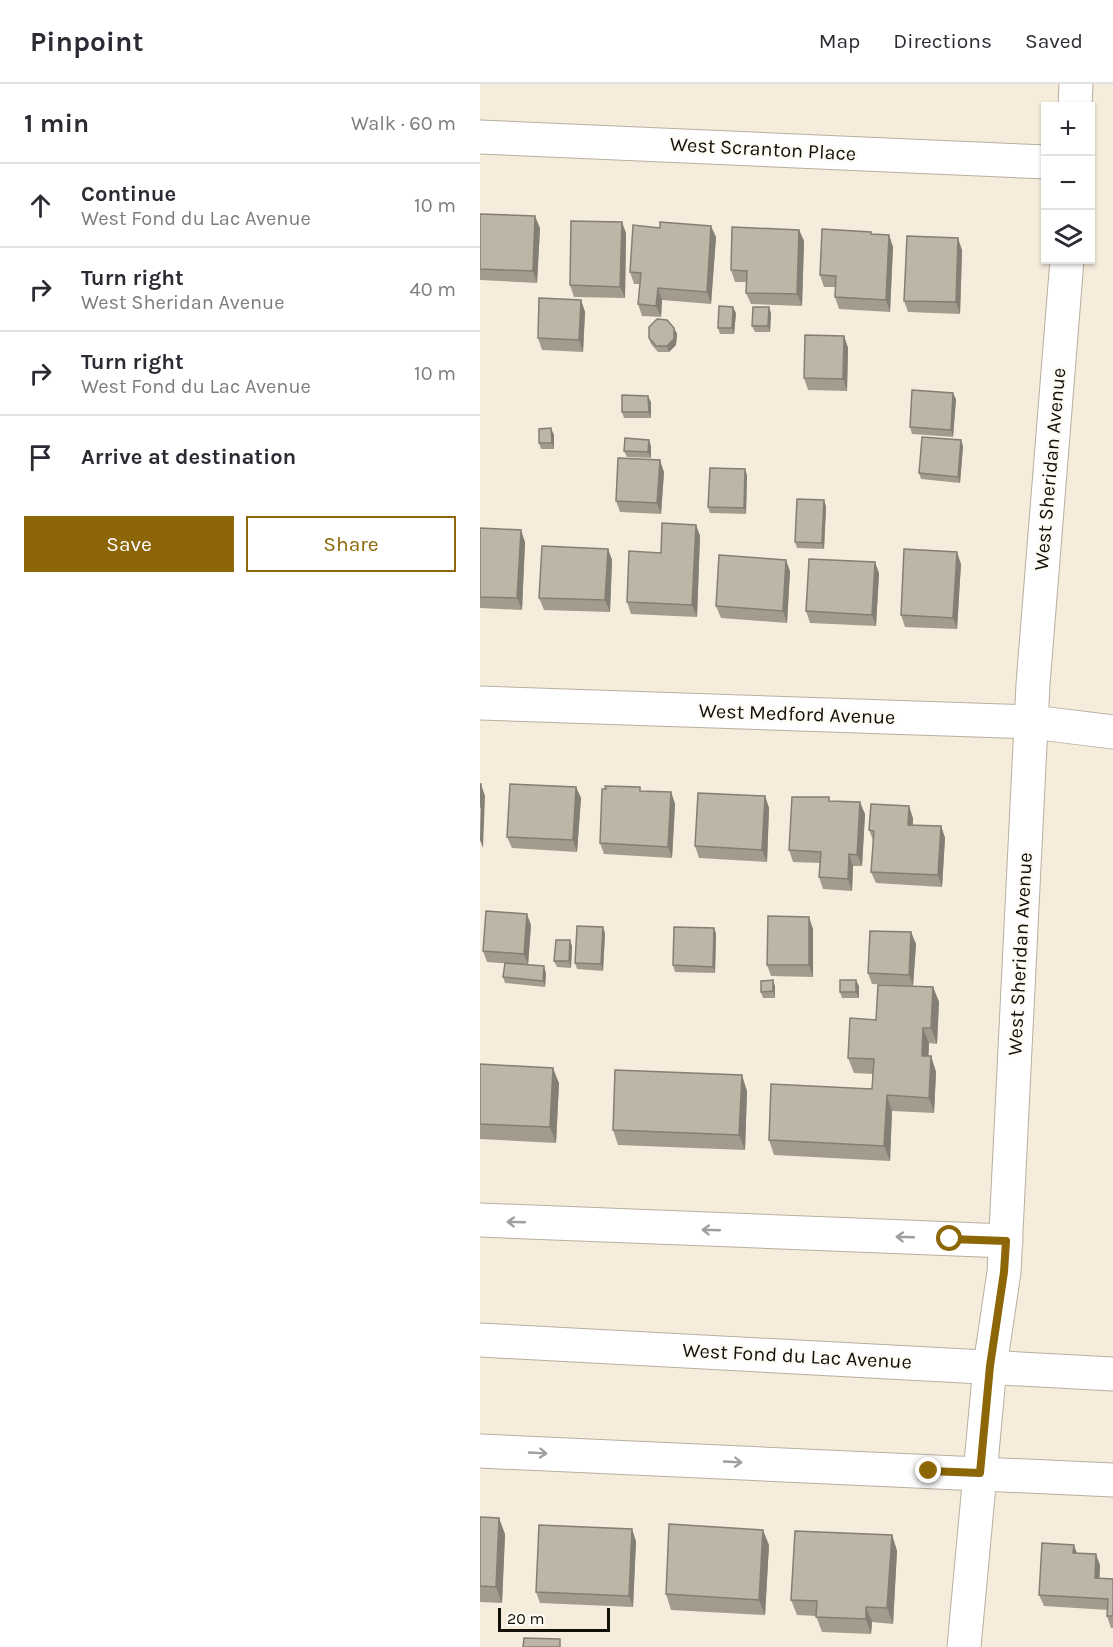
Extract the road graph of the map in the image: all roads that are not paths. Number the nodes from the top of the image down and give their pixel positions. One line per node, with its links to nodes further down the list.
1 (1076, 84): 2 (street)
2 (1075, 102)
3 (480, 137): 4 (street, West Scranton Place)
4 (1041, 162)
5 (1067, 264): 7 (street, West Sheridan Avenue)
6 (480, 703): 7 (street, West Medford Avenue)
7 (1032, 722): 8 (street, West Medford Avenue); 10 (street, West Sheridan Avenue)
8 (1113, 732)
9 (480, 1220): 10 (street, one-way to 9)
10 (1006, 1241): 12 (street, West Sheridan Avenue)
11 (480, 1340): 12 (street, West Fond du Lac Avenue)
12 (990, 1366): 13 (street, West Fond du Lac Avenue); 15 (street, West Sheridan Avenue)
13 (1113, 1374)
14 (480, 1450): 15 (street, one-way to 15)
15 (980, 1473): 16 (street); 17 (street, West Sheridan Avenue)
16 (1113, 1480)
17 (964, 1647)

